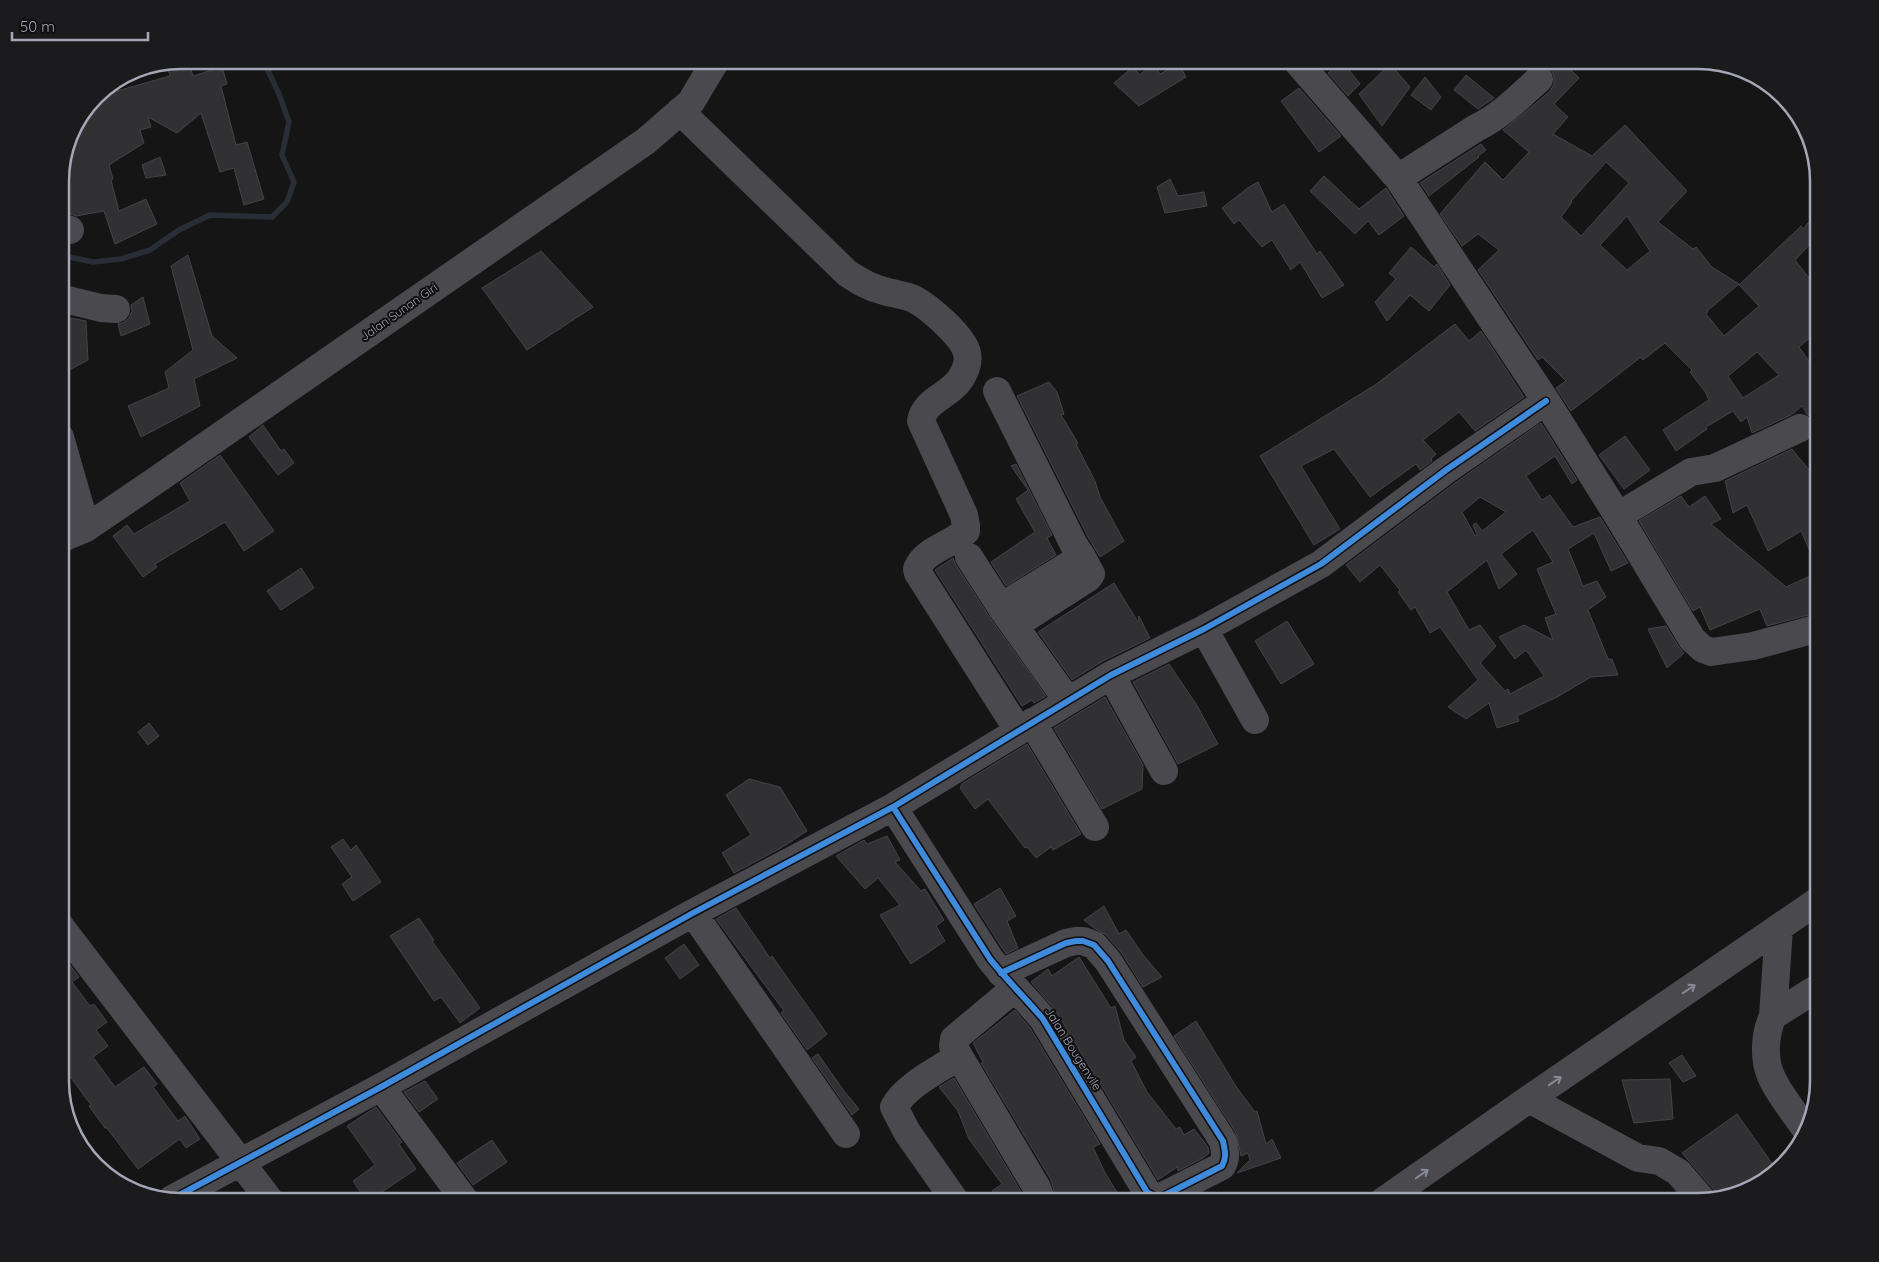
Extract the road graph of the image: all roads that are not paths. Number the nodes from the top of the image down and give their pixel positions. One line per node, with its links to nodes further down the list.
1 (710, 69): 4 (street, Jalan Sunan Giri)
2 (1304, 69): 5 (street)
3 (1539, 79): 5 (street)
4 (680, 110): 13 (street, Jalan Sunan Giri); 22 (street)
5 (1398, 178): 9 (street)
6 (69, 300): 7 (street)
7 (116, 309)
8 (997, 391): 16 (street)
9 (1546, 401): 12 (street); 17 (street)
10 (1800, 428): 12 (street)
11 (69, 468): 13 (street)
12 (1618, 516): 18 (street)
13 (86, 528): 14 (street, Jalan Sunan Giri)
14 (69, 535)
15 (969, 557): 16 (street)
16 (1008, 616): 20 (street)
17 (1204, 629): 19 (street); 21 (street)
18 (1810, 630)
19 (1111, 675): 20 (street); 23 (street)
20 (1068, 701): 22 (street)
21 (1255, 720)
22 (1025, 726): 24 (street); 25 (street)
23 (1164, 771)
24 (894, 807): 27 (street); 30 (street, Jalan Bougenvile)
25 (1095, 826)
26 (1810, 906): 28 (street)
27 (693, 913): 34 (street); 37 (street)
28 (1778, 928): 32 (street); 35 (street, one-way to 28)
29 (69, 938): 38 (street)
30 (1008, 980): 33 (street); 44 (street, Jalan Bougenvile); 45 (street, Jalan Bougenvile)
31 (1810, 993): 32 (street)
32 (1773, 1016): 36 (street)
33 (958, 1057): 42 (street); 43 (street)
34 (381, 1087): 38 (street); 41 (street)
35 (1529, 1099): 46 (street, one-way to 35); 47 (street)
36 (1802, 1125)
37 (846, 1134)
38 (241, 1162): 39 (street); 40 (street)
39 (183, 1193)
40 (264, 1193)
41 (459, 1193)
42 (950, 1193)
43 (1038, 1193)
44 (1148, 1193)
45 (1169, 1193)
46 (1395, 1193)
47 (1696, 1193)

